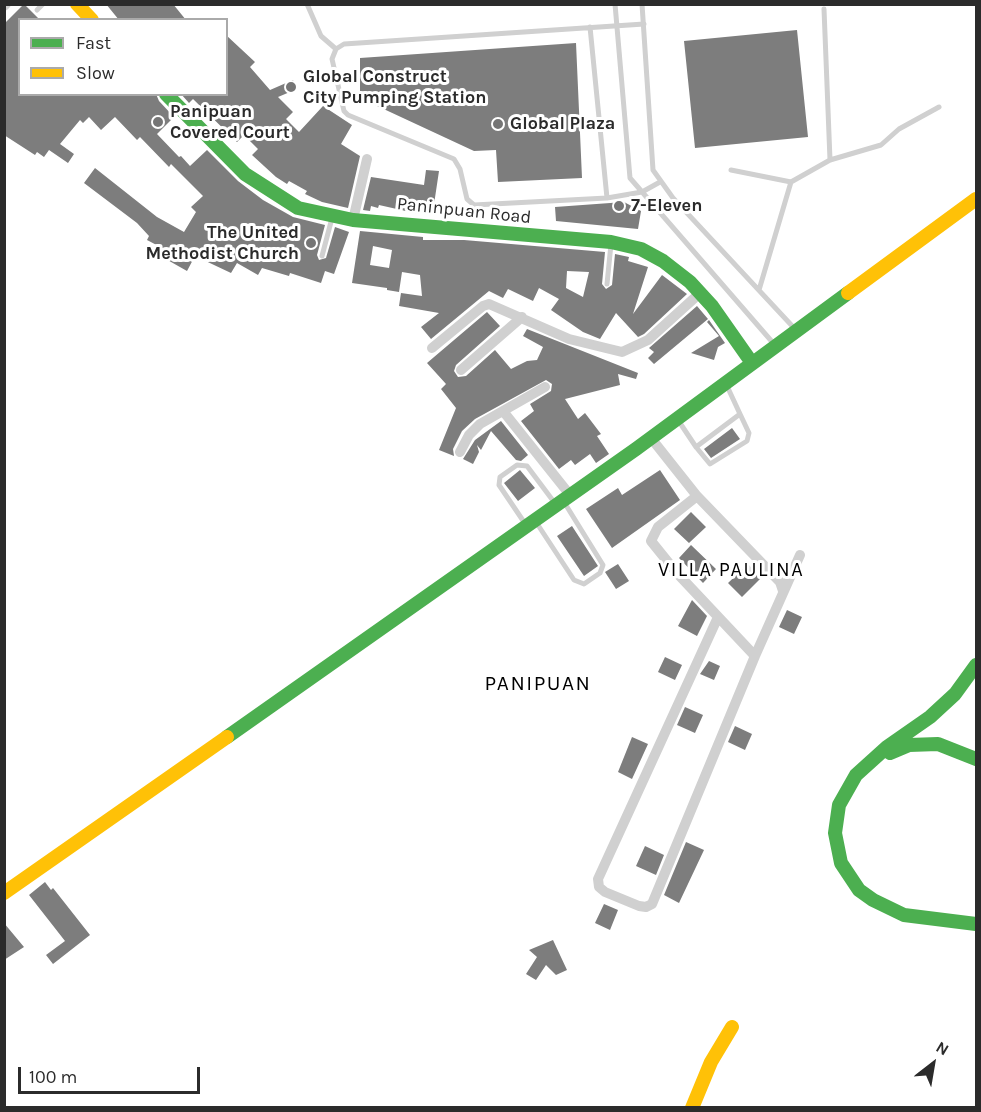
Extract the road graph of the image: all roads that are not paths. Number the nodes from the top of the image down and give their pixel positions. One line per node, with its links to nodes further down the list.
1 (43, 4): 7 (lane)
2 (77, 4): 8 (main road)
3 (307, 4): 12 (lane)
4 (615, 4): 10 (lane)
5 (642, 4): 9 (lane)
6 (824, 9): 16 (lane)
7 (37, 10)
8 (90, 18)
9 (644, 24): 10 (lane); 18 (lane)
10 (615, 25): 11 (lane); 20 (lane)
11 (590, 27): 12 (lane); 21 (lane)
12 (336, 49): 21 (lane)
13 (168, 96): 23 (main road, Paninpuan Road)
14 (939, 106): 16 (lane)
15 (366, 159): 24 (street)
16 (830, 160): 19 (lane)
17 (731, 170): 19 (lane)
18 (660, 182): 20 (lane); 28 (lane)
19 (791, 182): 28 (lane)
20 (642, 192): 21 (lane); 32 (lane)
21 (607, 198)
22 (976, 199): 31 (main road)
23 (332, 216): 24 (main road, Paninpuan Road); 26 (lane)
24 (353, 220): 25 (main road, Paninpuan Road)
25 (612, 242): 27 (lane); 29 (main road, Paninpuan Road)
26 (322, 256)
27 (608, 284)
28 (759, 290): 31 (lane)
29 (700, 293): 30 (street); 34 (main road, Paninpuan Road)
30 (522, 317): 33 (street); 35 (street)
31 (798, 332): 32 (main road)
32 (775, 346): 34 (main road)
33 (432, 348)
34 (752, 363): 36 (main road)
35 (461, 370)
36 (726, 384): 39 (lane); 40 (main road)
37 (545, 387): 38 (street)
38 (504, 411): 43 (street); 45 (street)
39 (740, 414): 42 (lane); 42 (lane)
40 (677, 419): 41 (main road); 42 (lane)
41 (651, 438): 44 (street); 45 (main road)
42 (696, 447)
43 (460, 452)
44 (697, 496): 48 (street); 49 (street)
45 (563, 500): 46 (main road); 46 (lane); 46 (lane)
46 (531, 523): 54 (main road)
47 (800, 555): 48 (street)
48 (783, 591): 50 (street)
49 (718, 617): 50 (street); 50 (street)
50 (755, 656)
51 (976, 665): 53 (main road)
52 (976, 759): 53 (main road)
53 (865, 765): 55 (main road)
54 (4, 893)
55 (976, 924)
56 (732, 1027): 57 (main road)
57 (692, 1107)

